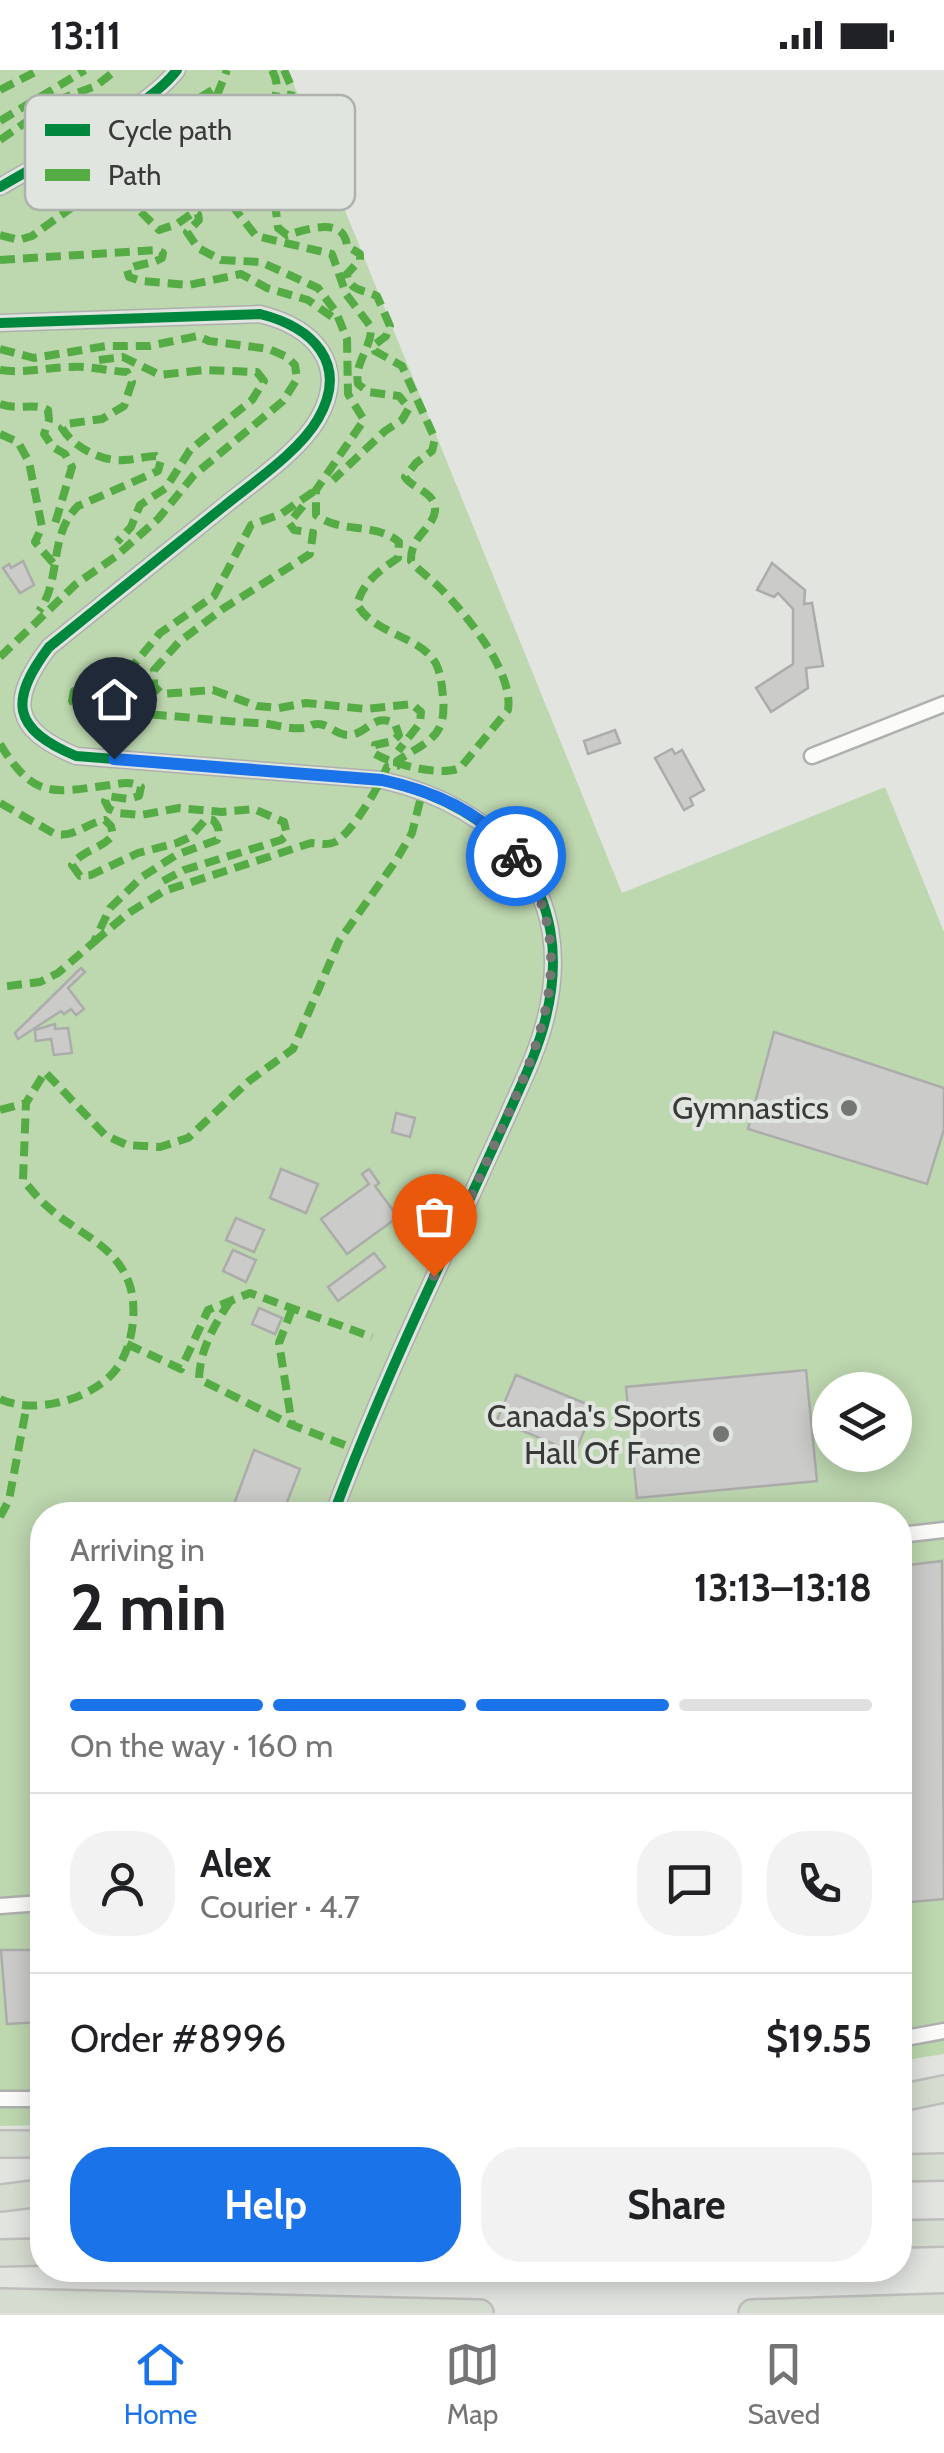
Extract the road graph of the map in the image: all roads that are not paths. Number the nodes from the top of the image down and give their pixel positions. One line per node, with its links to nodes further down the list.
1 (177, 70): 2 (street)
2 (150, 95)
3 (25, 172): 4 (street)
4 (0, 187)
5 (0, 323): 8 (street)
6 (944, 704): 7 (street)
7 (812, 756)
8 (338, 1502)
9 (944, 1530): 10 (street)
10 (912, 1534)
11 (30, 1904): 12 (street)
12 (0, 1906)
13 (944, 2031): 14 (street)
14 (912, 2037)
15 (944, 2089): 16 (highway)
16 (912, 2096)
17 (30, 2099): 18 (street)
18 (0, 2100)
19 (0, 2144): 20 (highway)
20 (30, 2144)
21 (944, 2167): 22 (highway)
22 (912, 2168)
23 (0, 2183): 24 (highway)
24 (30, 2184)
25 (30, 2194): 26 (highway)
26 (0, 2198)
27 (944, 2233): 28 (highway)
28 (912, 2234)
29 (30, 2252): 30 (highway)
30 (0, 2253)
31 (0, 2302): 33 (highway)
32 (944, 2307): 34 (highway)
33 (480, 2313)
34 (752, 2313)

